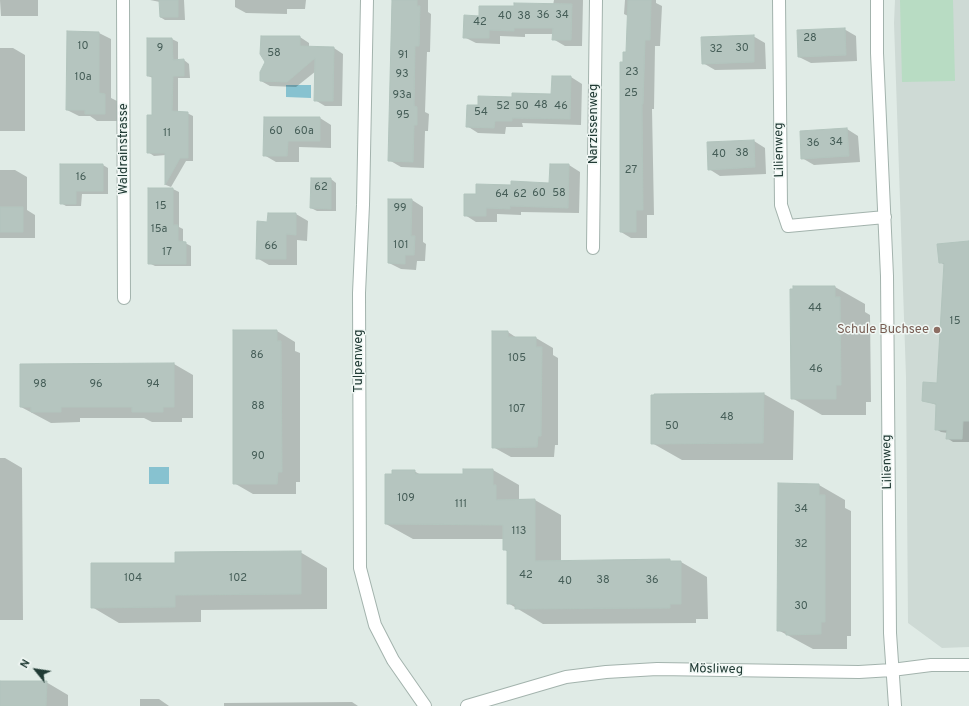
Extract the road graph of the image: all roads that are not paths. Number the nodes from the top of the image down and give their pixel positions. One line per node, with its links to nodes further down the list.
1 (123, 0): 8 (street, Waldrainstrasse)
2 (367, 0): 11 (street, Tulpenweg)
3 (596, 0): 7 (street, Narzissenweg)
4 (779, 0): 6 (street, Lilienweg)
5 (877, 0): 6 (street, Lilienweg)
6 (885, 217): 10 (street, Lilienweg)
7 (593, 248)
8 (124, 298)
9 (969, 665): 10 (street, Mösliweg)
10 (892, 670): 12 (street, Mösliweg); 13 (street, Lilienweg)
11 (425, 706)
12 (467, 706)
13 (895, 706)

